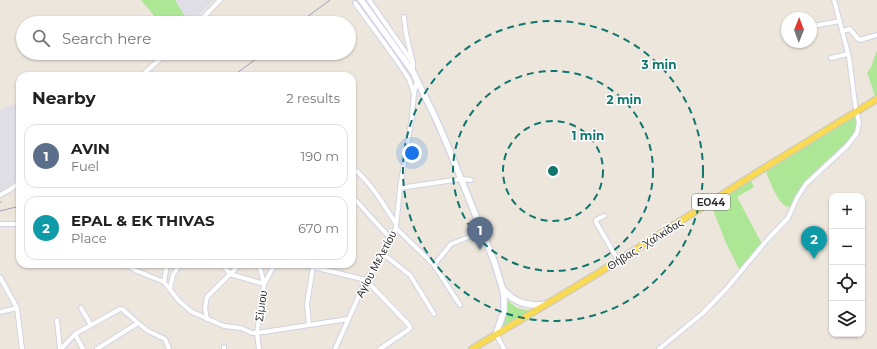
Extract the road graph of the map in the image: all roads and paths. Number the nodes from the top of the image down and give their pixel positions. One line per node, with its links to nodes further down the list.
1 (220, 0): 6 (street)
2 (361, 0): 17 (main road)
3 (369, 0): 15 (street)
4 (834, 0): 8 (street)
5 (355, 3): 19 (street)
6 (205, 16)
7 (404, 17): 15 (street)
8 (840, 21): 9 (street); 10 (street)
9 (817, 25)
10 (842, 31): 11 (street); 12 (street)
11 (877, 35)
12 (848, 54): 13 (street); 21 (street)
13 (831, 58)
14 (159, 60): 16 (street)
15 (413, 62): 17 (street)
16 (146, 72)
17 (413, 72): 18 (main road)
18 (417, 80): 19 (street, Αγίου Μελετίου); 23 (main road)
19 (414, 93): 26 (street, Αγίου Μελετίου)
20 (877, 99): 21 (main road, Θήβας - Χαλκίδας / ΕΟ44)
21 (857, 111): 36 (main road, Θήβας - Χαλκίδας / ΕΟ44); 81 (street)
22 (356, 171): 32 (street)
23 (461, 179): 24 (street); 26 (street); 33 (main road)
24 (471, 180)
25 (16, 185): 27 (street)
26 (400, 188): 32 (street, Αγίου Μελετίου)
27 (0, 195)
28 (356, 200): 34 (street)
29 (604, 216): 36 (street)
30 (0, 224): 31 (street)
31 (16, 224)
32 (396, 226): 34 (street, Αγίου Μελετίου); 37 (street)
33 (482, 232): 37 (street); 52 (main road)
34 (390, 238): 35 (street, Αγίου Μελετίου)
35 (383, 254): 49 (street, Αγίου Μελετίου); 59 (street)
36 (618, 260): 54 (main road, Θήβας - Χαλκίδας / ΕΟ44)
37 (434, 265): 55 (street)
38 (132, 268): 50 (street)
39 (166, 268): 50 (street)
40 (177, 268): 53 (street)
41 (225, 268): 47 (street)
42 (236, 268): 47 (street)
43 (260, 268): 51 (street, Σίμιου)
44 (273, 268): 51 (street)
45 (313, 268): 65 (street)
46 (321, 268): 49 (street)
47 (230, 274): 51 (street); 60 (street)
48 (0, 278): 56 (street)
49 (366, 280): 61 (street, Αγίου Μελετίου); 69 (street)
50 (164, 282): 53 (street)
51 (264, 284): 66 (street, Σίμιου)
52 (502, 287): 54 (main road); 68 (main road)
53 (170, 289): 60 (street)
54 (545, 304): 68 (main road, Θήβας - Χαλκίδας / ΕΟ44)
55 (460, 305)
56 (17, 308): 58 (street); 70 (street)
57 (81, 308): 64 (street)
58 (0, 312)
59 (434, 314)
60 (207, 319): 66 (street)
61 (348, 319): 65 (street); 76 (street, Αγίου Μελετίου)
62 (57, 320): 71 (street)
63 (138, 323): 64 (street); 73 (street); 74 (street)
64 (91, 325): 67 (street)
65 (309, 325): 66 (street)
66 (257, 333): 75 (street, Σίμιου)
67 (75, 334): 71 (street); 72 (street)
68 (496, 334): 79 (main road, Θήβας - Χαλκίδας / ΕΟ44); 80 (street)
69 (388, 344): 77 (street); 78 (street)
70 (22, 349)
71 (60, 349)
72 (83, 349)
73 (97, 349)
74 (169, 349)
75 (259, 349)
76 (335, 349)
77 (380, 349)
78 (390, 349)
79 (472, 349)
80 (504, 349)
81 (658, 349)

